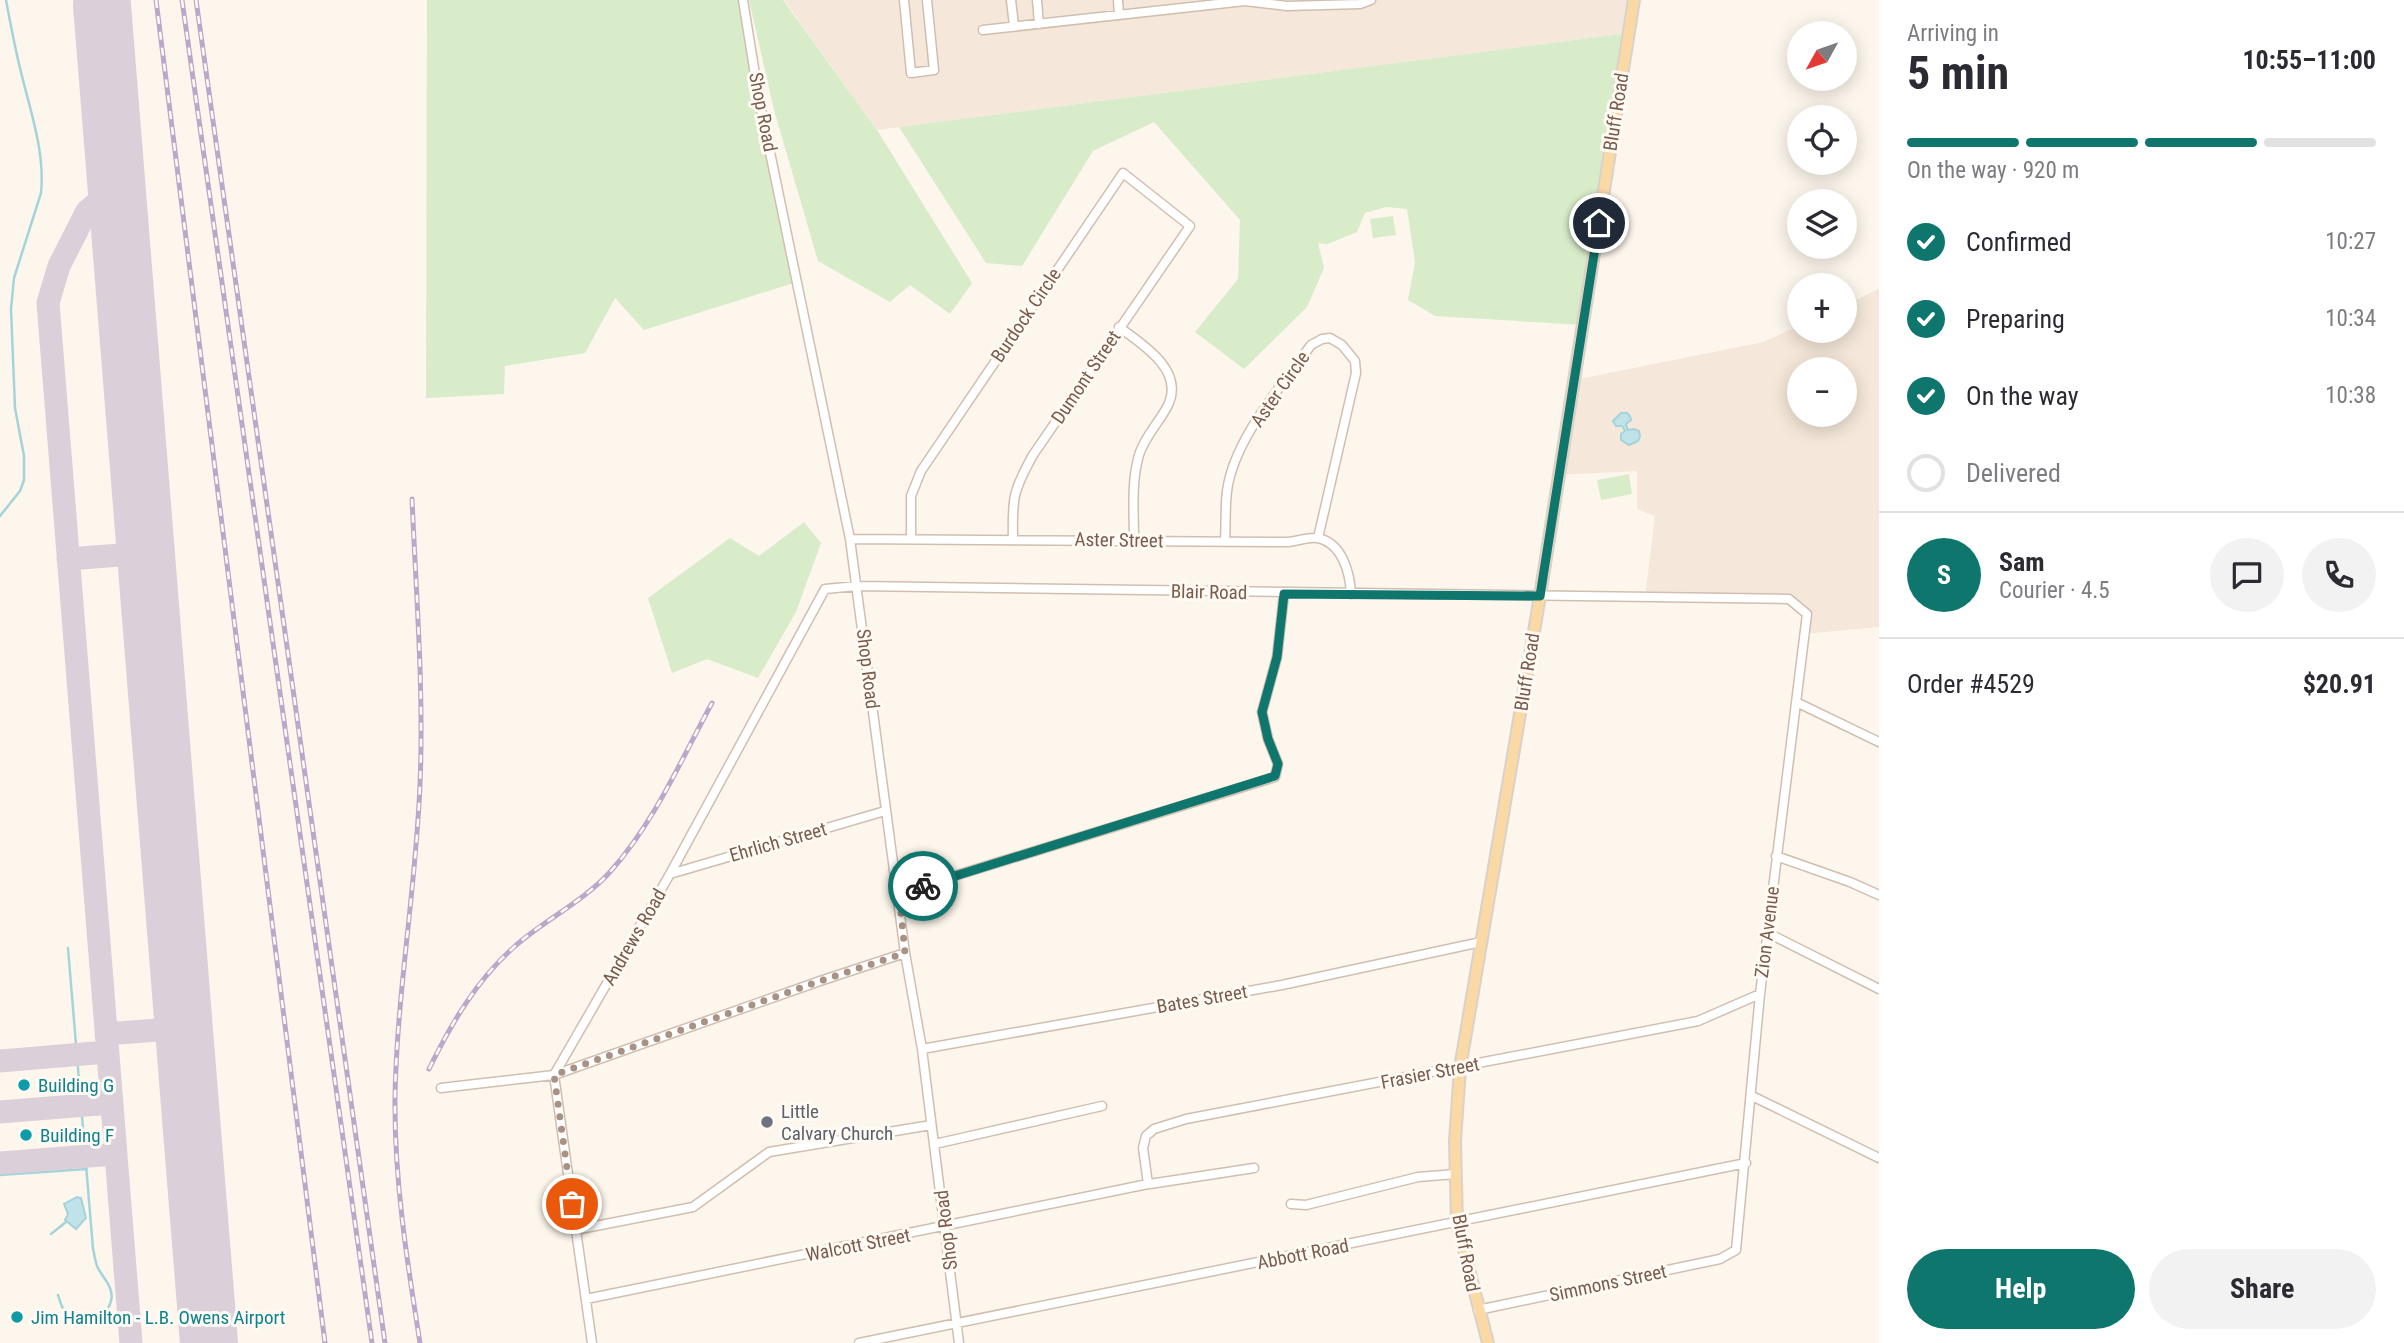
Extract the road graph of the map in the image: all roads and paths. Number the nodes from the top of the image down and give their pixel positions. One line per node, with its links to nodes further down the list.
1 (743, 0): 20 (street, Shop Road)
2 (904, 0): 3 (street)
3 (927, 0)
4 (1011, 0): 14 (street)
5 (1037, 0): 13 (street)
6 (1118, 0): 12 (street)
7 (1142, 0): 11 (street)
8 (1371, 0): 10 (street)
9 (1634, 0): 27 (main road, Bluff Road)
10 (1322, 3): 11 (street)
11 (1143, 12): 12 (street)
12 (1119, 15): 13 (street)
13 (1040, 24): 14 (street)
14 (1014, 26): 15 (street)
15 (983, 30)
16 (1190, 226): 17 (street, Dumont Street); 18 (street, Burdock Circle)
17 (1119, 327): 21 (street, Dumont Street); 23 (street)
18 (911, 538): 20 (street, Aster Street); 21 (street, Aster Street)
19 (1318, 538): 22 (street, Aster Street); 22 (street, Aster Circle); 26 (street)
20 (850, 539): 24 (street, Shop Road)
21 (1013, 539): 23 (street, Aster Street)
22 (1225, 540): 23 (street, Aster Street)
23 (1134, 541)
24 (857, 586): 25 (street, Blair Road); 31 (street, Shop Road); 33 (street, Andrews Road)
25 (1284, 594): 26 (street, Blair Road); 34 (street)
26 (1351, 594): 27 (street, Blair Road)
27 (1540, 596): 28 (street, Blair Road); 37 (main road, Bluff Road)
28 (1807, 614): 29 (street, Zion Avenue)
29 (1796, 702): 30 (street); 32 (street, Zion Avenue)
30 (1879, 742)
31 (885, 811): 33 (street, Ehrlich Street); 34 (street, Shop Road)
32 (1776, 856): 35 (street); 36 (street, Zion Avenue)
33 (670, 874): 43 (street, Andrews Road)
34 (899, 893): 38 (street, Shop Road)
35 (1879, 895)
36 (1768, 933): 39 (street); 40 (street, Zion Avenue)
37 (1481, 942): 41 (street, Bates Street); 42 (main road, Bluff Road)
38 (905, 953): 41 (street, Shop Road); 43 (street)
39 (1879, 989)
40 (1760, 994): 42 (street, Frasier Street); 45 (street, Zion Avenue)
41 (922, 1049): 47 (street, Shop Road)
42 (1460, 1068): 52 (main road, Bluff Road); 53 (street, Frasier Street)
43 (554, 1075): 44 (street); 57 (street)
44 (441, 1088)
45 (1752, 1096): 49 (street); 50 (street, Zion Avenue)
46 (1102, 1106): 48 (street)
47 (931, 1125): 48 (street, Shop Road); 57 (street)
48 (935, 1144): 56 (street, Shop Road)
49 (1879, 1158)
50 (1746, 1163): 55 (street, Abbott Road); 58 (street, Zion Avenue)
51 (1254, 1168): 53 (street, Walcott Street)
52 (1455, 1174): 54 (street); 55 (main road, Bluff Road)
53 (1148, 1184): 56 (street, Walcott Street)
54 (1291, 1204)
55 (1457, 1223): 60 (main road, Bluff Road); 61 (street, Abbott Road)
56 (946, 1227): 59 (street, Walcott Street); 61 (street, Shop Road)
57 (575, 1230): 59 (street)
58 (1736, 1250): 60 (street, Simmons Street)
59 (586, 1299): 62 (street)
60 (1478, 1310): 65 (main road, Bluff Road)
61 (957, 1323): 63 (street, Abbott Road); 64 (street, Shop Road)
62 (592, 1343)
63 (859, 1343)
64 (959, 1343)
65 (1488, 1343)

